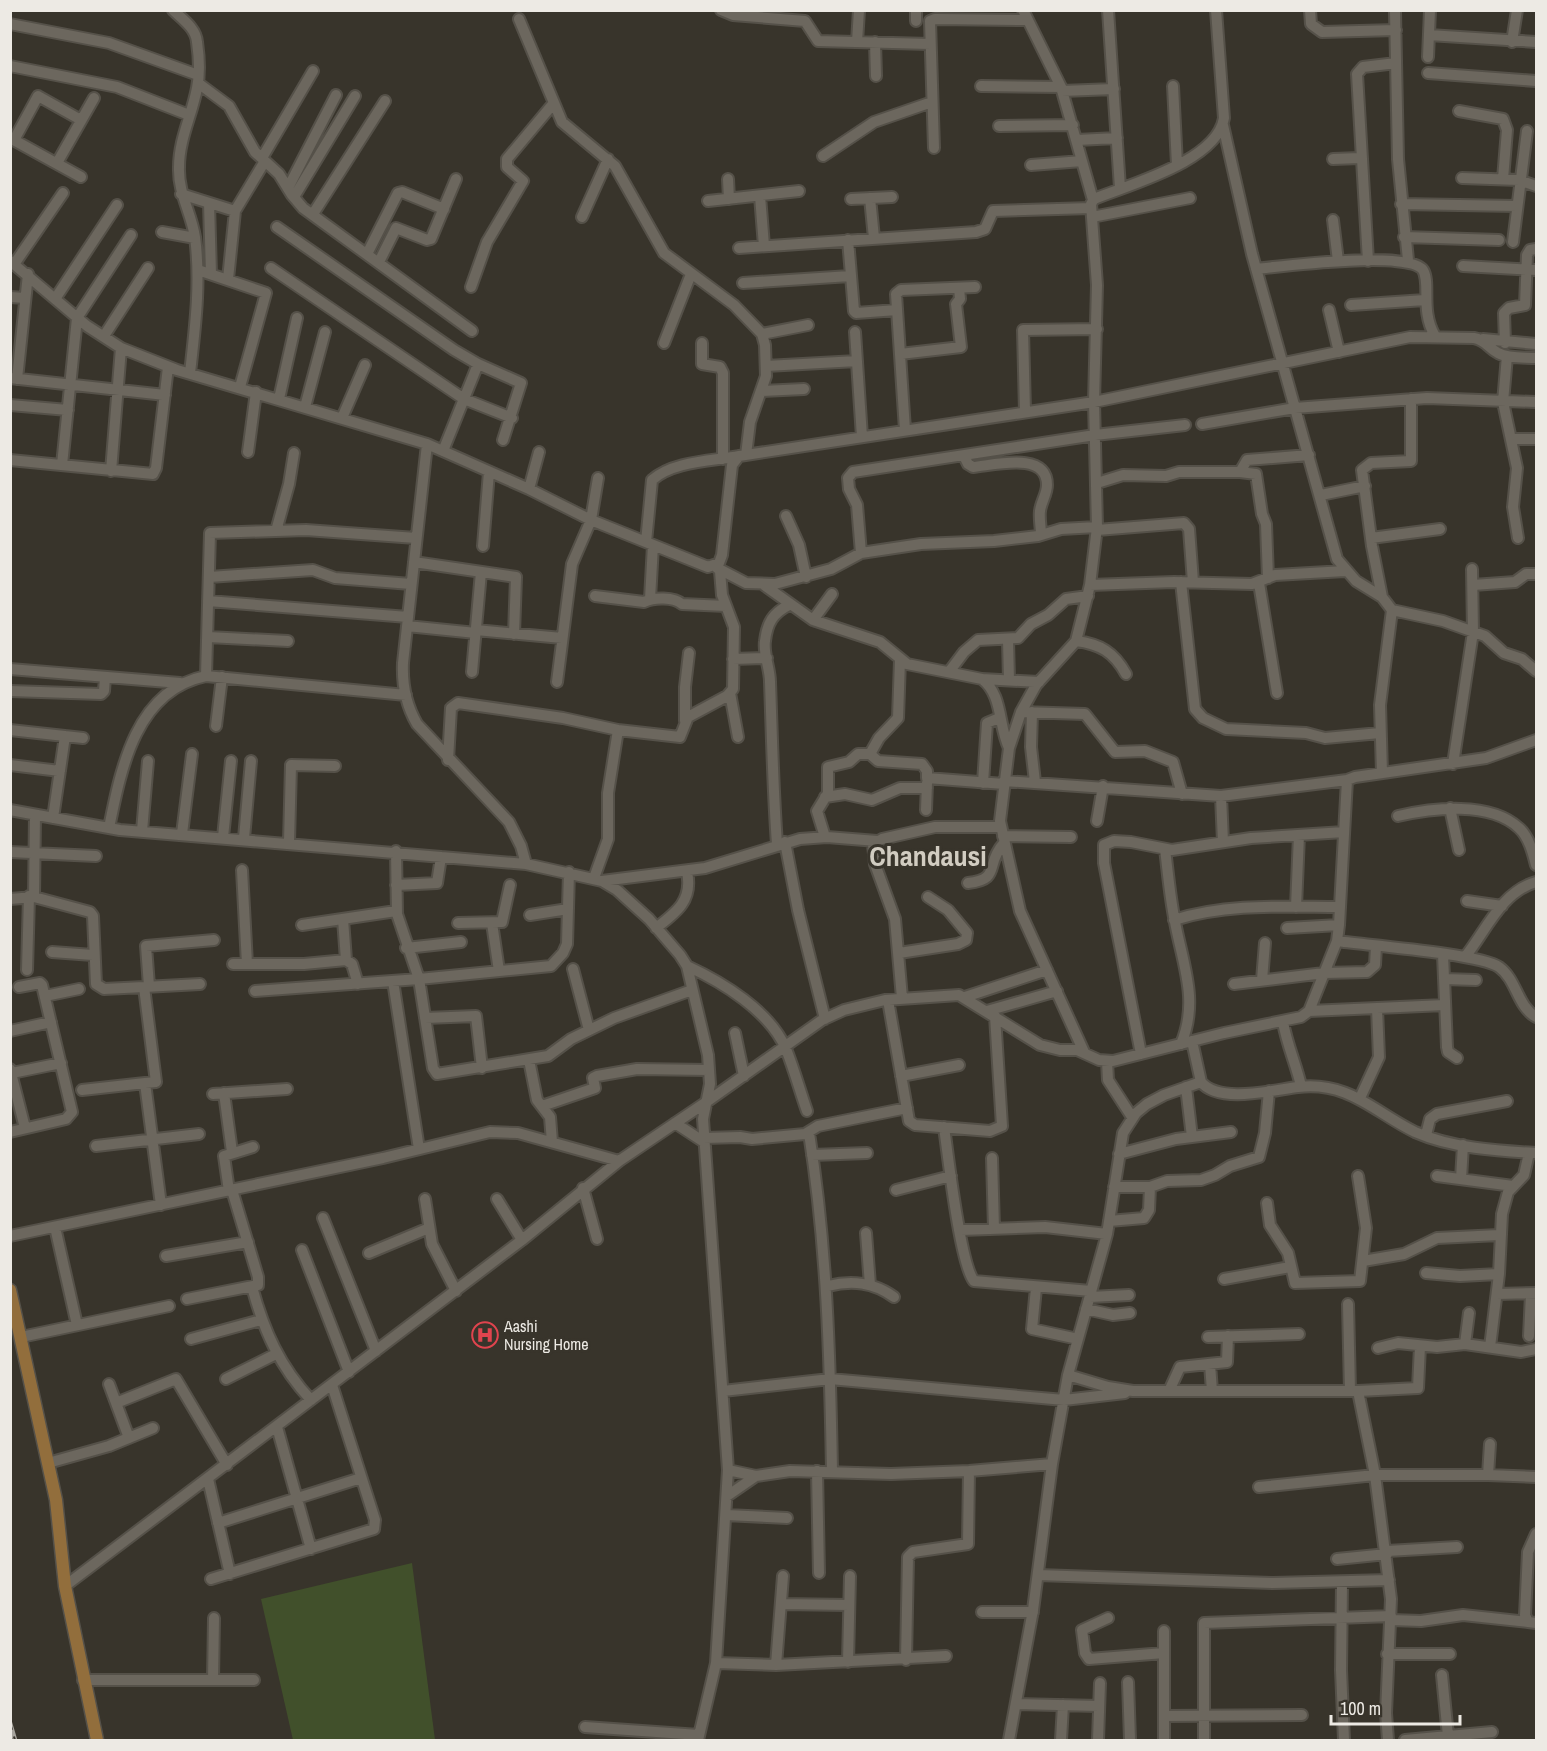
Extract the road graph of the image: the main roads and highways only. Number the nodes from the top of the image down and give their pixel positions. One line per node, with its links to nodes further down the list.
1 (10, 1290): 2 (main road)
2 (98, 1740)

